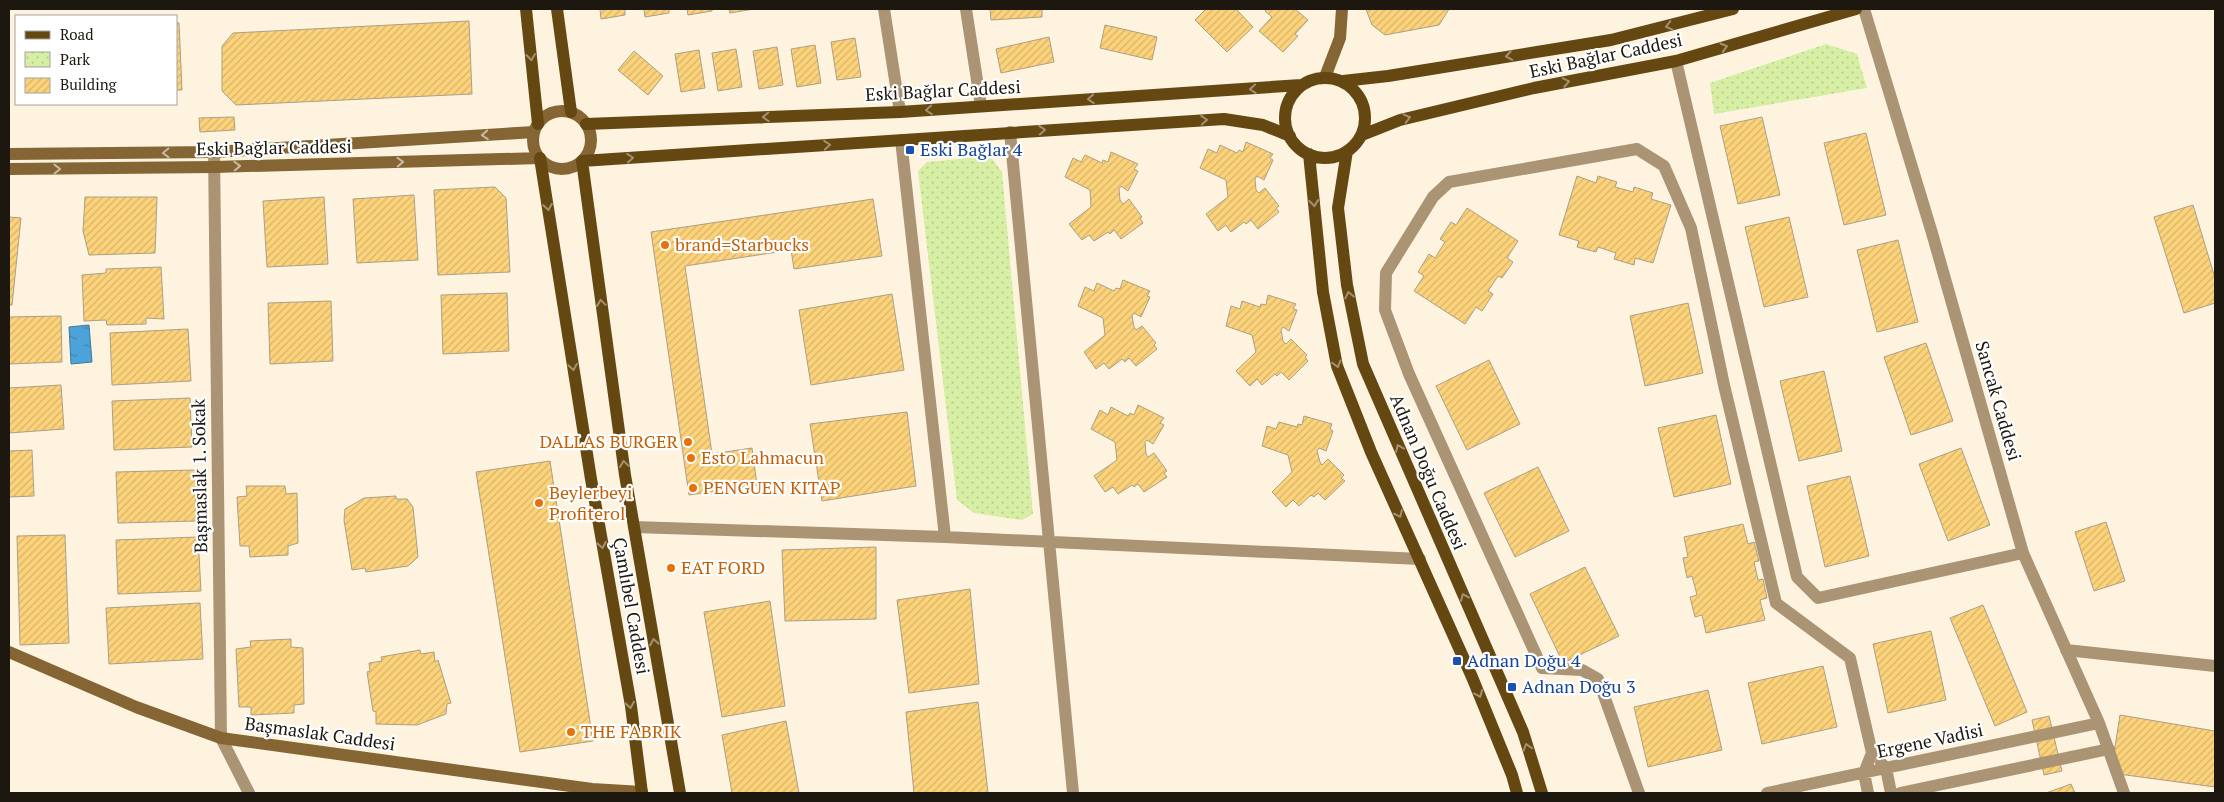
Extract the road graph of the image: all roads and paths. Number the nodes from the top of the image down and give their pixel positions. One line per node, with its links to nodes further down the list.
1 (526, 9): 17 (main road, one-way to 17)
2 (557, 9): 14 (main road)
3 (884, 9): 15 (street)
4 (966, 9): 13 (street)
5 (1342, 9): 10 (street)
6 (1733, 9): 11 (main road, Eski Bağlar Caddesi, one-way to 11)
7 (1856, 9): 9 (main road, Eski Bağlar Caddesi, one-way to 7)
8 (1864, 9): 33 (street, Sancak Caddesi)
9 (1676, 61): 19 (main road, Eski Bağlar Caddesi, one-way to 9); 33 (street)
10 (1325, 77): 11 (main road); 12 (main road)
11 (1343, 82): 19 (main road)
12 (1302, 85): 13 (main road, Eski Bağlar Caddesi, one-way to 13); 20 (main road)
13 (981, 106): 15 (main road, Eski Bağlar Caddesi, one-way to 15)
14 (571, 112): 16 (street); 17 (street)
15 (900, 112): 16 (main road, Eski Bağlar Caddesi, one-way to 16)
16 (586, 124): 27 (street)
17 (536, 128): 23 (street, Eski Bağlar Caddesi, one-way to 23); 26 (street)
18 (1010, 132): 20 (main road, one-way to 20); 21 (main road); 32 (street)
19 (1362, 135): 22 (main road)
20 (1290, 136): 25 (main road)
21 (901, 140): 27 (main road, one-way to 21); 31 (street)
22 (1347, 151): 25 (main road); 50 (main road, Adnan Doğu Caddesi, one-way to 22)
23 (214, 152): 24 (street, Eski Bağlar Caddesi, one-way to 24); 28 (street, Başmaslak 1. Sokak)
24 (9, 154)
25 (1309, 154): 34 (main road, one-way to 34)
26 (540, 158): 27 (street); 28 (street, Eski Bağlar Caddesi, one-way to 26); 46 (main road, Çamlıbel Caddesi, one-way to 46)
27 (582, 161): 30 (main road, one-way to 27)
28 (214, 167): 29 (street, Eski Bağlar Caddesi, one-way to 28); 39 (street, Başmaslak 1. Sokak)
29 (9, 169)
30 (634, 527): 31 (street); 47 (main road, one-way to 30)
31 (944, 537): 32 (street)
32 (1050, 542): 34 (street); 48 (street)
33 (2023, 553): 35 (street, Sancak Caddesi)
34 (1420, 559): 49 (main road, one-way to 49)
35 (2066, 650): 37 (street); 38 (street, Sancak Caddesi)
36 (9, 652): 39 (street, Başmaslak Caddesi)
37 (2215, 666)
38 (2099, 723): 40 (street, Sancak Caddesi); 42 (street, Ergene Vadisi)
39 (221, 738): 45 (street, Başmaslak 1. Sokak); 46 (street, Başmaslak Caddesi)
40 (2109, 748): 54 (street); 55 (street, Sancak Caddesi)
41 (1872, 753): 42 (street); 43 (street); 44 (street)
42 (1886, 768): 43 (street, Ergene Vadisi); 53 (street)
43 (1864, 773): 51 (street, Ergene Vadisi); 52 (street)
44 (1636, 791)
45 (249, 793)
46 (642, 793)
47 (680, 793)
48 (1073, 793)
49 (1517, 793)
50 (1542, 793)
51 (1767, 793)
52 (1868, 793)
53 (1892, 793)
54 (1900, 793)
55 (2124, 793)

